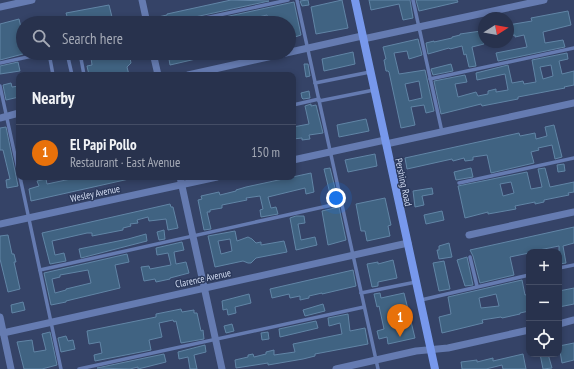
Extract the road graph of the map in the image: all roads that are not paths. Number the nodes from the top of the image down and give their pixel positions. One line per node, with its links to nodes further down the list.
1 (32, 0): 8 (street)
2 (142, 0): 9 (street)
3 (288, 0): 10 (lane)
4 (297, 0): 14 (lane)
5 (354, 0): 12 (main road, Pershing Road)
6 (413, 0): 11 (lane)
7 (544, 0): 11 (street)
8 (0, 7)
9 (145, 16)
10 (214, 16)
11 (419, 27): 12 (street); 29 (lane)
12 (363, 38): 14 (street); 28 (main road, Pershing Road)
13 (574, 48): 29 (lane)
14 (308, 49): 15 (street); 30 (lane)
15 (296, 52)
16 (16, 60): 22 (lane)
17 (51, 60): 23 (lane)
18 (69, 60): 24 (lane)
19 (81, 60): 25 (lane)
20 (155, 60): 26 (street)
21 (257, 60): 27 (street)
22 (0, 63)
23 (53, 72)
24 (71, 72)
25 (83, 72)
26 (157, 72)
27 (202, 72)
28 (370, 72): 30 (lane); 32 (main road, Pershing Road)
29 (430, 79): 38 (lane)
30 (315, 83): 33 (lane)
31 (0, 86): 37 (lane)
32 (374, 90): 33 (lane); 39 (main road, Pershing Road)
33 (319, 100): 35 (lane); 40 (lane)
34 (574, 103): 38 (street)
35 (296, 104)
36 (16, 114): 37 (street)
37 (3, 117): 42 (lane)
38 (442, 132): 39 (street)
39 (385, 142): 40 (street); 55 (main road, Pershing Road)
40 (330, 152): 43 (street); 49 (lane)
41 (574, 158): 47 (lane)
42 (16, 159)
43 (296, 159)
44 (21, 180): 51 (lane)
45 (181, 180): 48 (street)
46 (204, 180): 48 (street, Wesley Avenue)
47 (458, 183)
48 (182, 185): 51 (street, Wesley Avenue); 54 (street)
49 (342, 203): 54 (lane); 56 (lane)
50 (574, 212): 53 (street)
51 (28, 218): 52 (street, Wesley Avenue); 60 (lane)
52 (0, 224)
53 (469, 235)
54 (193, 236): 60 (lane); 64 (street)
55 (408, 243): 56 (street, Clarence Avenue); 62 (main road, Pershing Road)
56 (353, 255): 64 (street, Clarence Avenue); 65 (lane)
57 (470, 257): 63 (lane)
58 (574, 264): 59 (lane)
59 (562, 267)
60 (40, 270): 70 (lane)
61 (526, 275): 63 (lane)
62 (416, 282): 65 (lane); 66 (main road, Pershing Road)
63 (477, 286): 66 (lane)
64 (205, 288): 70 (street, Clarence Avenue); 74 (street)
65 (361, 293): 67 (lane)
66 (420, 300): 75 (main road, Pershing Road)
67 (364, 307): 74 (lane); 76 (lane)
68 (0, 318): 73 (street)
69 (574, 320): 71 (street)
70 (51, 322): 73 (street, Clarence Avenue); 78 (lane)
71 (562, 323)
72 (526, 331): 75 (street)
73 (3, 332): 77 (street)
74 (216, 340): 79 (lane); 80 (street)
75 (431, 350): 76 (street); 83 (main road, Pershing Road)
76 (376, 360): 81 (street); 82 (lane)
77 (11, 369)
78 (61, 369)
79 (79, 369)
80 (222, 369)
81 (336, 369)
82 (378, 369)
83 (435, 369)

